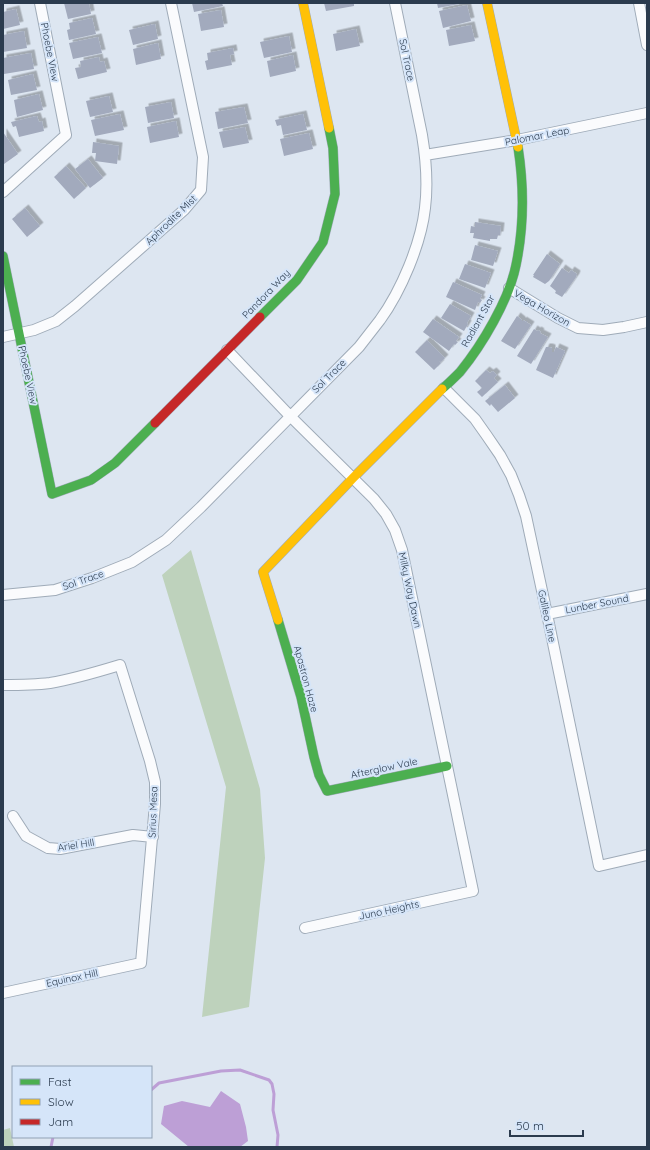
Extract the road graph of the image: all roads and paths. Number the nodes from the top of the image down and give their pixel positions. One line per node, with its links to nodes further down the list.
1 (40, 3): 11 (street, Phoebe View)
2 (172, 3): 15 (street, Aphrodite Mist)
3 (303, 3): 17 (street, Pandora Way)
4 (395, 3): 10 (street, Sol Trace)
5 (487, 3): 9 (street, Radiant Star)
6 (638, 3): 7 (street)
7 (647, 45)
8 (647, 113): 9 (street, Palomar Leap)
9 (517, 140): 10 (street, Palomar Leap); 13 (street, Radiant Star)
10 (425, 155): 19 (street, Sol Trace)
11 (3, 192)
12 (3, 256): 15 (street, Phoebe View)
13 (509, 288): 14 (street, Vega Horizon); 18 (street, Radiant Star)
14 (647, 322)
15 (19, 334): 16 (street, Aphrodite Mist); 21 (street, Phoebe View)
16 (3, 337)
17 (227, 350): 19 (street, Milky Way Dawn); 21 (street, Pandora Way)
18 (444, 388): 20 (street, Radiant Star); 25 (street, Galileo Line)
19 (290, 416): 20 (street, Milky Way Dawn); 24 (street, Sol Trace)
20 (353, 478): 22 (street, Radiant Star); 27 (street, Milky Way Dawn)
21 (52, 494)
22 (263, 572): 28 (street, Apastron Haze)
23 (647, 594): 25 (street, Lunber Sound)
24 (3, 595)
25 (547, 614): 31 (street, Galileo Line)
26 (3, 685): 30 (street, Sirius Mesa)
27 (446, 766): 28 (street, Afterglow Vale); 32 (street, Milky Way Dawn)
28 (327, 791)
29 (13, 816): 30 (street, Ariel Hill)
30 (153, 837): 34 (street, Sirius Mesa)
31 (647, 856)
32 (473, 892): 33 (street, Juno Heights)
33 (305, 928)
34 (141, 963): 35 (street, Equinox Hill)
35 (3, 993)

